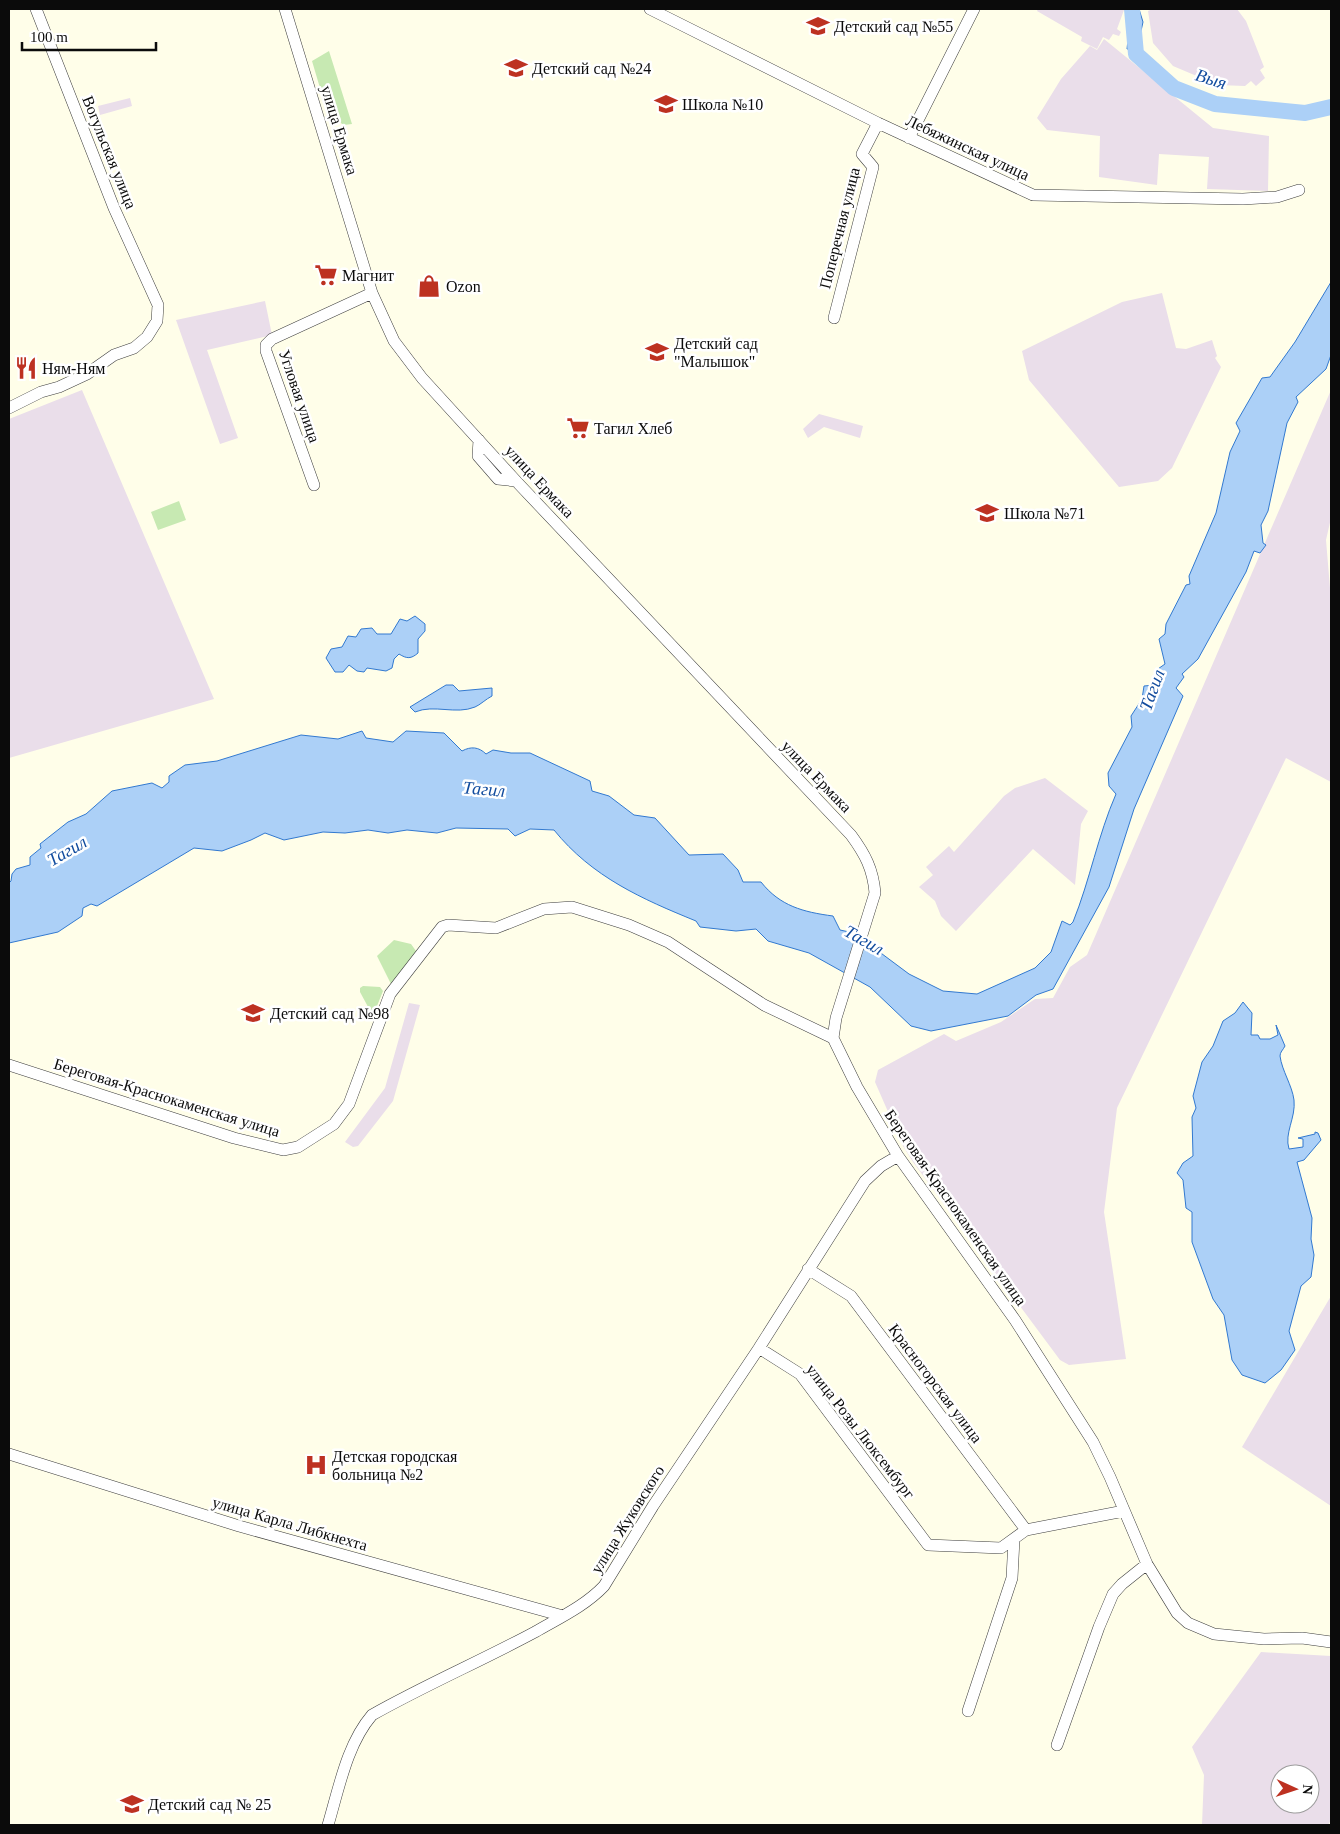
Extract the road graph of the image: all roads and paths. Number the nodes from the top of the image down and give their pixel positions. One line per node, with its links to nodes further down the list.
1 (36, 9): 10 (street, Вогульская улица)
2 (285, 9): 8 (street, улица Ермака)
3 (650, 9): 5 (street, Лебяжинская улица)
4 (974, 9): 6 (street)
5 (878, 123): 6 (street, Лебяжинская улица); 9 (street, Поперечная улица)
6 (909, 138): 7 (street, Лебяжинская улица)
7 (1299, 190)
8 (372, 293): 11 (street, Угловая улица); 12 (street, улица Ермака)
9 (834, 318)
10 (9, 408)
11 (314, 485)
12 (833, 1038): 13 (street, Береговая-Краснокаменская улица); 14 (street, Береговая-Краснокаменская улица)
13 (9, 1065)
14 (898, 1156): 15 (street, улица Жуковского); 18 (street, Береговая-Краснокаменская улица)
15 (808, 1270): 16 (street, улица Жуковского); 19 (street, Красногорская улица)
16 (759, 1348): 20 (street, улица Розы Люксембург); 22 (street, улица Жуковского)
17 (9, 1454): 22 (street, улица Карла Либкнехта)
18 (1124, 1511): 19 (street); 21 (street, Береговая-Краснокаменская улица)
19 (1026, 1530): 20 (street)
20 (1014, 1538): 24 (street)
21 (1146, 1564): 23 (street, Береговая-Краснокаменская улица); 25 (street)
22 (563, 1616): 26 (street, улица Жуковского)
23 (1331, 1642)
24 (968, 1710)
25 (1057, 1745)
26 (328, 1825)

